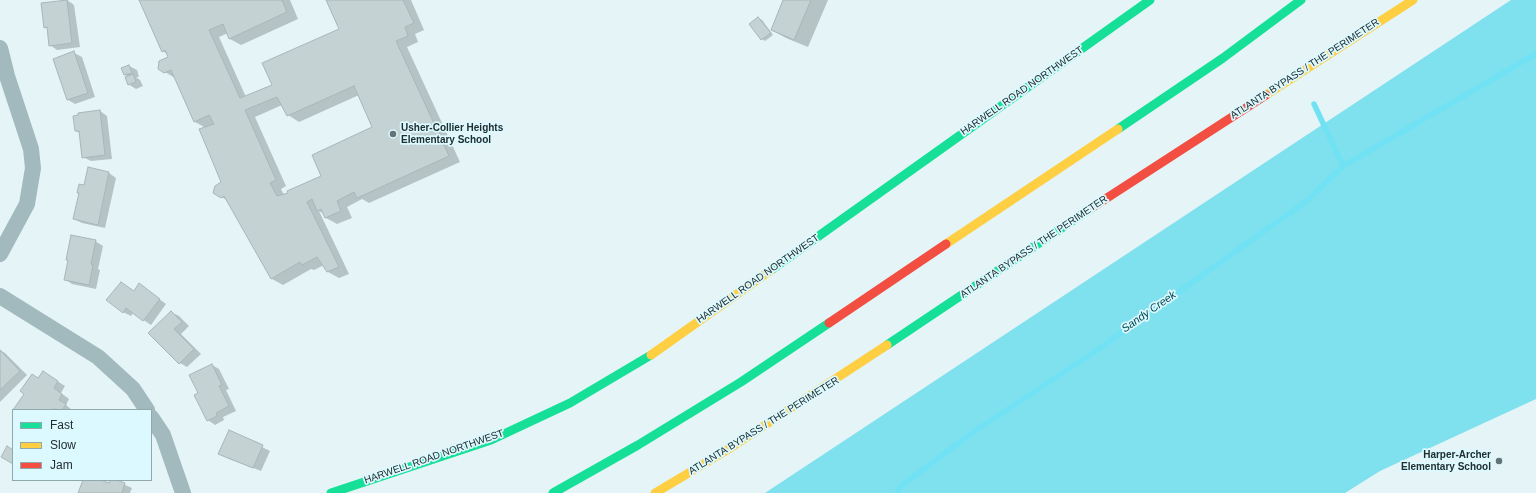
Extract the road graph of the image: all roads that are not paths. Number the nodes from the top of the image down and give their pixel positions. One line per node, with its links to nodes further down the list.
1 (1150, 0): 10 (main road, HARWELL ROAD NORTHWEST)
2 (1301, 0): 11 (main road)
3 (1412, 0): 12 (main road, ATLANTA BYPASS / THE PERIMETER)
4 (0, 48): 5 (street)
5 (0, 254)
6 (0, 296): 7 (street)
7 (146, 409)
8 (152, 418): 9 (street)
9 (183, 493)
10 (331, 493)
11 (553, 493)
12 (655, 493)

